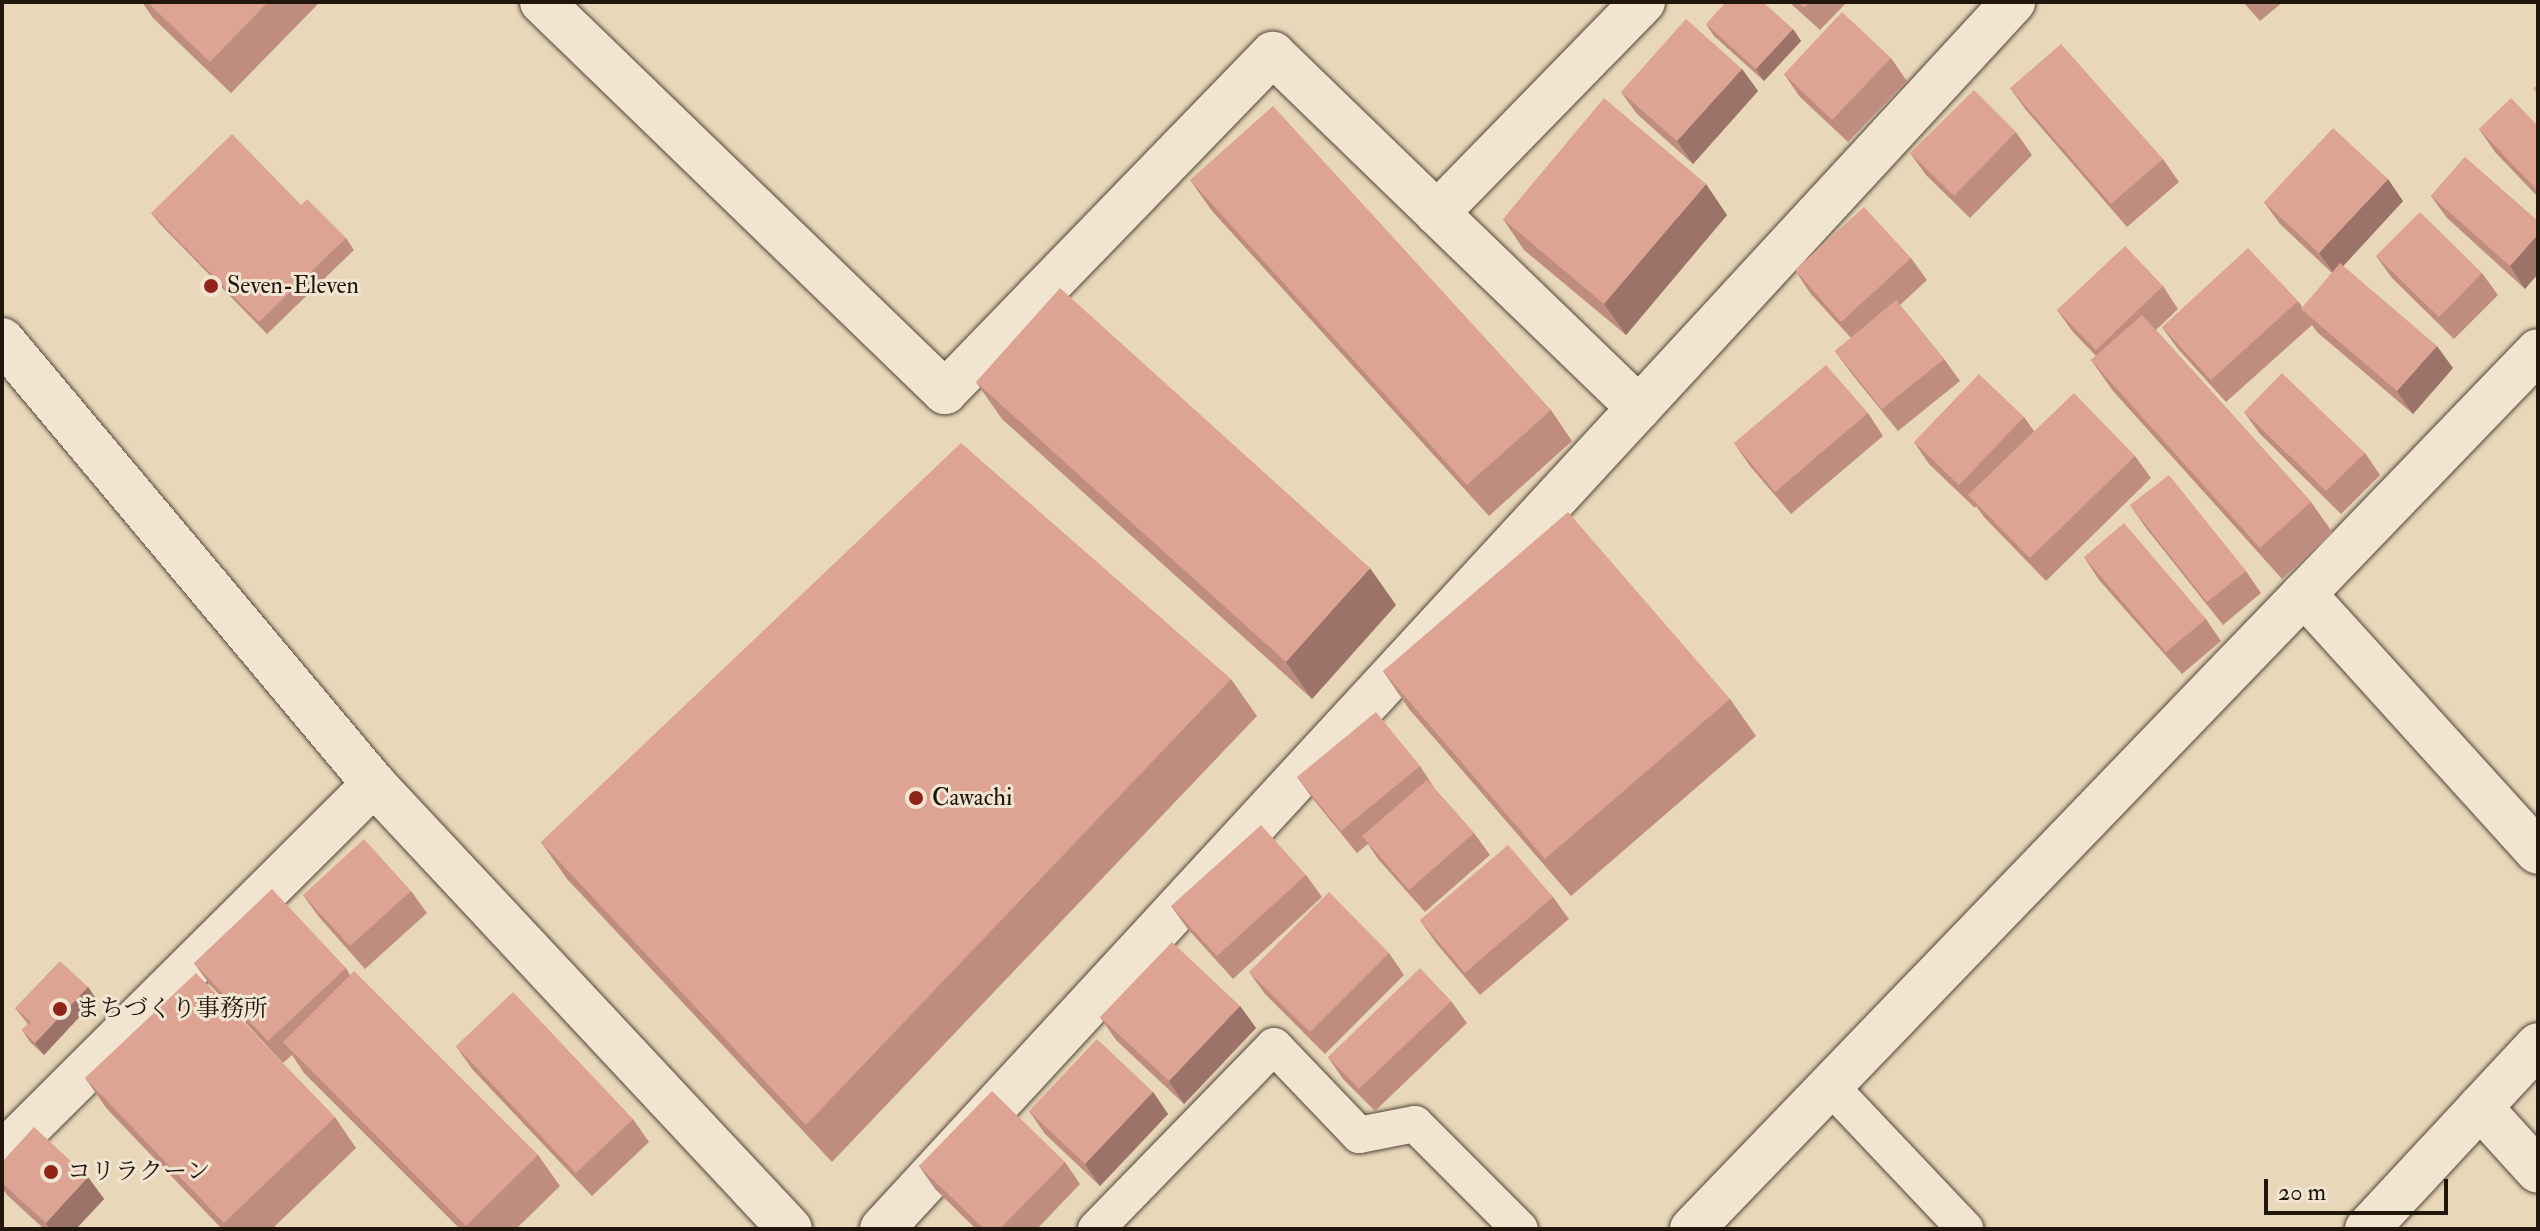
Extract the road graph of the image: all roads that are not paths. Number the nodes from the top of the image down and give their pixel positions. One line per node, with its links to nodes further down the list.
1 (542, 2): 4 (street)
2 (1643, 2): 4 (street)
3 (2013, 2): 7 (street)
4 (1437, 213): 7 (street)
5 (2, 340): 9 (street)
6 (2538, 351): 8 (street)
7 (1639, 408): 17 (street)
8 (2304, 594): 10 (street); 12 (street)
9 (374, 784): 14 (street); 16 (street)
10 (2538, 852)
11 (2538, 1045): 13 (street)
12 (1830, 1086): 20 (street); 21 (lane)
13 (2480, 1107): 15 (street); 22 (street)
14 (2, 1154)
15 (2538, 1171)
16 (790, 1229)
17 (882, 1229)
18 (1096, 1229): 19 (lane)
19 (1520, 1229)
20 (1692, 1229)
21 (1965, 1229)
22 (2367, 1229)

